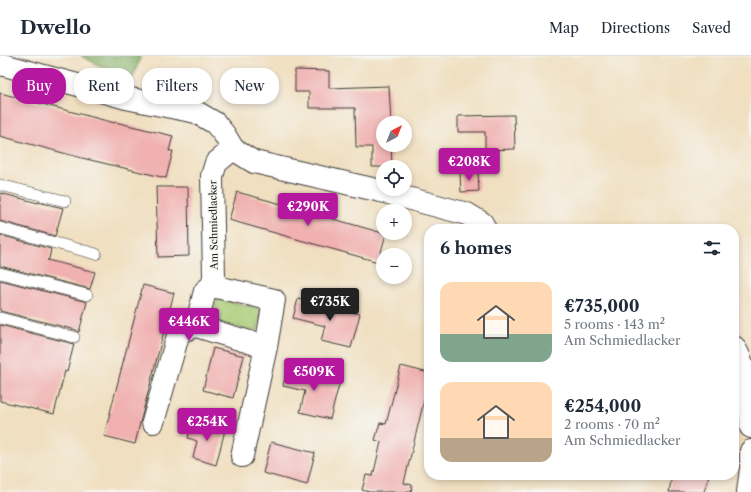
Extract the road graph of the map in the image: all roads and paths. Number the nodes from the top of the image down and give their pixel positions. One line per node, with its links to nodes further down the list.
1 (0, 64): 2 (street)
2 (233, 149): 5 (street); 9 (street, Am Schmiedlacker)
3 (0, 184): 4 (lane)
4 (65, 201)
5 (482, 224)
6 (0, 228): 7 (lane)
7 (96, 254)
8 (0, 272): 10 (lane)
9 (212, 286): 12 (street, Am Schmiedlacker); 14 (street)
10 (87, 295)
11 (0, 318): 13 (lane)
12 (196, 326): 14 (street); 16 (street)
13 (74, 337)
14 (266, 347): 19 (street)
15 (739, 358): 17 (street)
16 (153, 422)
17 (751, 427)
18 (751, 451): 20 (street)
19 (242, 456)
20 (748, 492)

